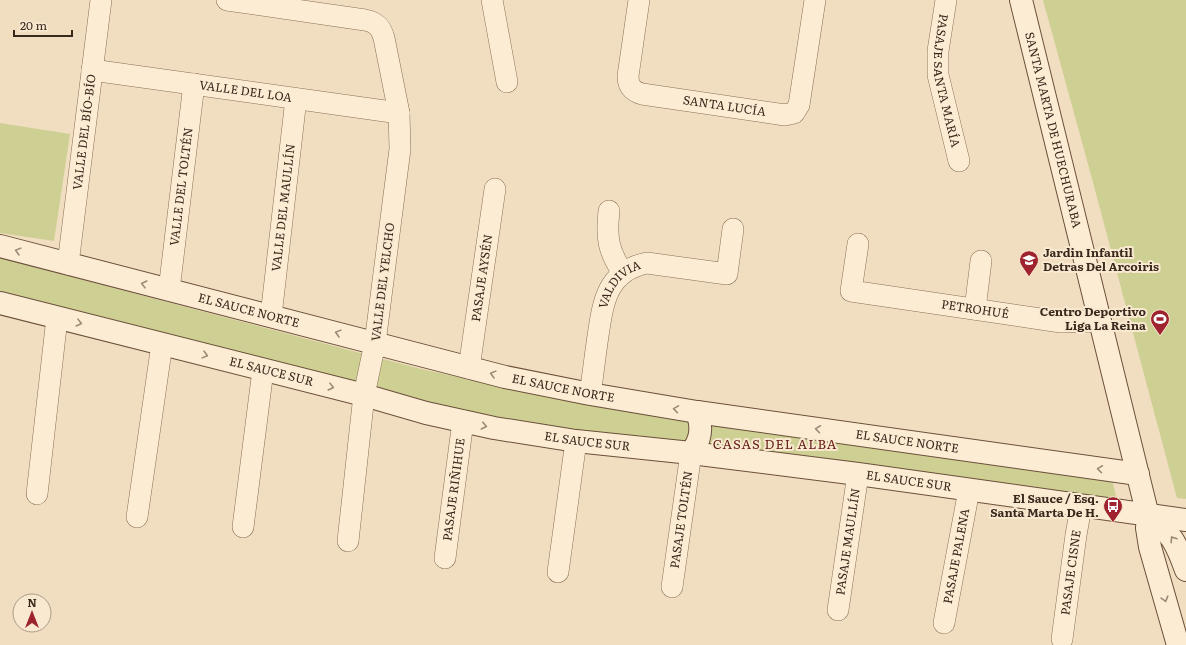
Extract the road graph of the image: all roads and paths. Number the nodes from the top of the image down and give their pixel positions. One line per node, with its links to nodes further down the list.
1 (101, 0): 8 (street, VALLE DEL BÍO-BÍO)
2 (227, 0): 12 (street, VALLE DEL YELCHO)
3 (492, 0): 9 (street)
4 (639, 0): 5 (street, SANTA LUCÍA)
5 (815, 0)
6 (946, 0): 13 (street, PASAJE SANTA MARÍA)
7 (1020, 0): 27 (street, SANTA MARTA DE HUECHURABA)
8 (92, 70): 10 (street, VALLE DEL LOA); 20 (street, VALLE DEL BÍO-BÍO)
9 (507, 82)
10 (194, 84): 11 (street, VALLE DEL LOA); 22 (street, VALLE DEL TOLTÉN)
11 (296, 99): 12 (street, VALLE DEL LOA); 25 (street, VALLE DEL MAULLÍN)
12 (399, 113): 28 (street, VALLE DEL YELCHO)
13 (959, 161)
14 (495, 189): 30 (street, PASAJE AYSÉN)
15 (610, 211): 21 (street)
16 (733, 229): 21 (street, VALDIVIA)
17 (858, 244): 24 (street, PETROHUÉ)
18 (0, 246): 20 (street, EL SAUCE NORTE, one-way to 18)
19 (981, 261): 24 (street)
20 (68, 264): 22 (street, EL SAUCE NORTE, one-way to 20)
21 (623, 273): 32 (street, VALDIVIA)
22 (169, 290): 25 (street, EL SAUCE NORTE)
23 (0, 303): 26 (street, EL SAUCE SUR)
24 (975, 309): 27 (street, PETROHUÉ)
25 (271, 316): 28 (street, EL SAUCE NORTE, one-way to 25)
26 (57, 318): 29 (street, EL SAUCE SUR, one-way to 29); 41 (street)
27 (1100, 320): 39 (street, SANTA MARTA DE HUECHURABA)
28 (376, 343): 30 (street, EL SAUCE NORTE); 33 (street, VALLE DEL YELCHO)
29 (162, 344): 31 (street, EL SAUCE SUR, one-way to 31); 44 (street)
30 (469, 368): 32 (street, EL SAUCE NORTE, one-way to 30)
31 (263, 370): 33 (street, EL SAUCE SUR, one-way to 33); 46 (street)
32 (590, 394): 34 (street, EL SAUCE NORTE, one-way to 32)
33 (364, 395): 35 (street, EL SAUCE SUR); 47 (street, VALLE DEL YELCHO)
34 (697, 412): 37 (street); 39 (street, EL SAUCE NORTE, one-way to 34)
35 (463, 421): 36 (street, EL SAUCE SUR, one-way to 36); 48 (street, PASAJE RIÑIHUE)
36 (576, 441): 37 (street, EL SAUCE SUR); 50 (street)
37 (691, 453): 38 (street, EL SAUCE SUR); 51 (street, PASAJE TOLTÉN)
38 (858, 474): 40 (street, EL SAUCE SUR); 52 (street, PASAJE MAULLÍN)
39 (1138, 474): 43 (street, SANTA MARTA DE HUECHURABA)
40 (969, 490): 42 (street, EL SAUCE SUR); 53 (street, PASAJE PALENA)
41 (37, 494)
42 (1081, 506): 43 (street, EL SAUCE SUR); 54 (street, PASAJE CISNE)
43 (1148, 516): 45 (street, EL SAUCE SUR); 49 (street, one-way to 43); 55 (street, SANTA MARTA DE HUECHURABA, one-way to 55)
44 (137, 517)
45 (1186, 520)
46 (243, 527)
47 (348, 541)
48 (445, 558)
49 (1186, 570)
50 (558, 572)
51 (672, 588)
52 (838, 610)
53 (944, 623)
54 (1062, 639)
55 (1178, 645)

